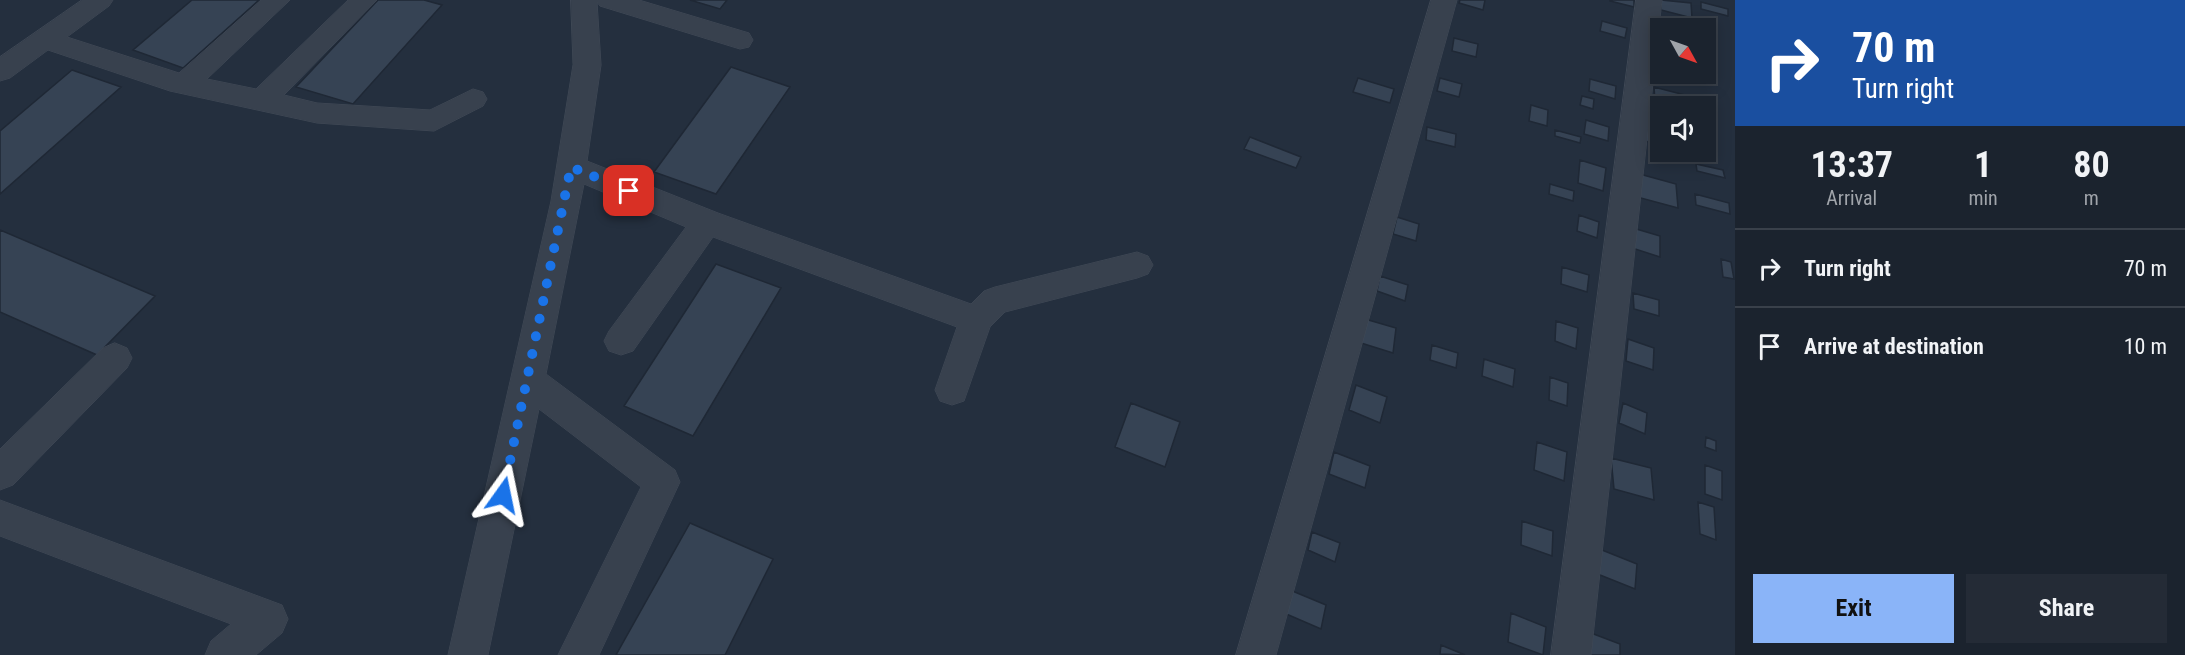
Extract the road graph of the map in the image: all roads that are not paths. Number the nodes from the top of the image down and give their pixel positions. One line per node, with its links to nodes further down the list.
1 (100, 0): 8 (street)
2 (277, 0): 11 (street)
3 (364, 0): 13 (street)
4 (584, 0): 14 (street)
5 (609, 0): 9 (street)
6 (1444, 0): 27 (street)
7 (1649, 0): 28 (street)
8 (44, 39): 10 (street); 11 (street)
9 (740, 40)
10 (0, 71)
11 (184, 84): 13 (street)
12 (473, 99): 13 (street)
13 (261, 101)
14 (571, 167): 15 (street); 20 (street)
15 (707, 222): 17 (street); 18 (street)
16 (1137, 265): 17 (street)
17 (976, 321): 21 (street)
18 (621, 341)
19 (115, 358): 22 (street)
20 (527, 380): 25 (street); 26 (street)
21 (952, 390)
22 (0, 473)
23 (0, 518): 24 (street)
24 (225, 655)
25 (468, 655)
26 (578, 655)
27 (1256, 655)
28 (1571, 655)

